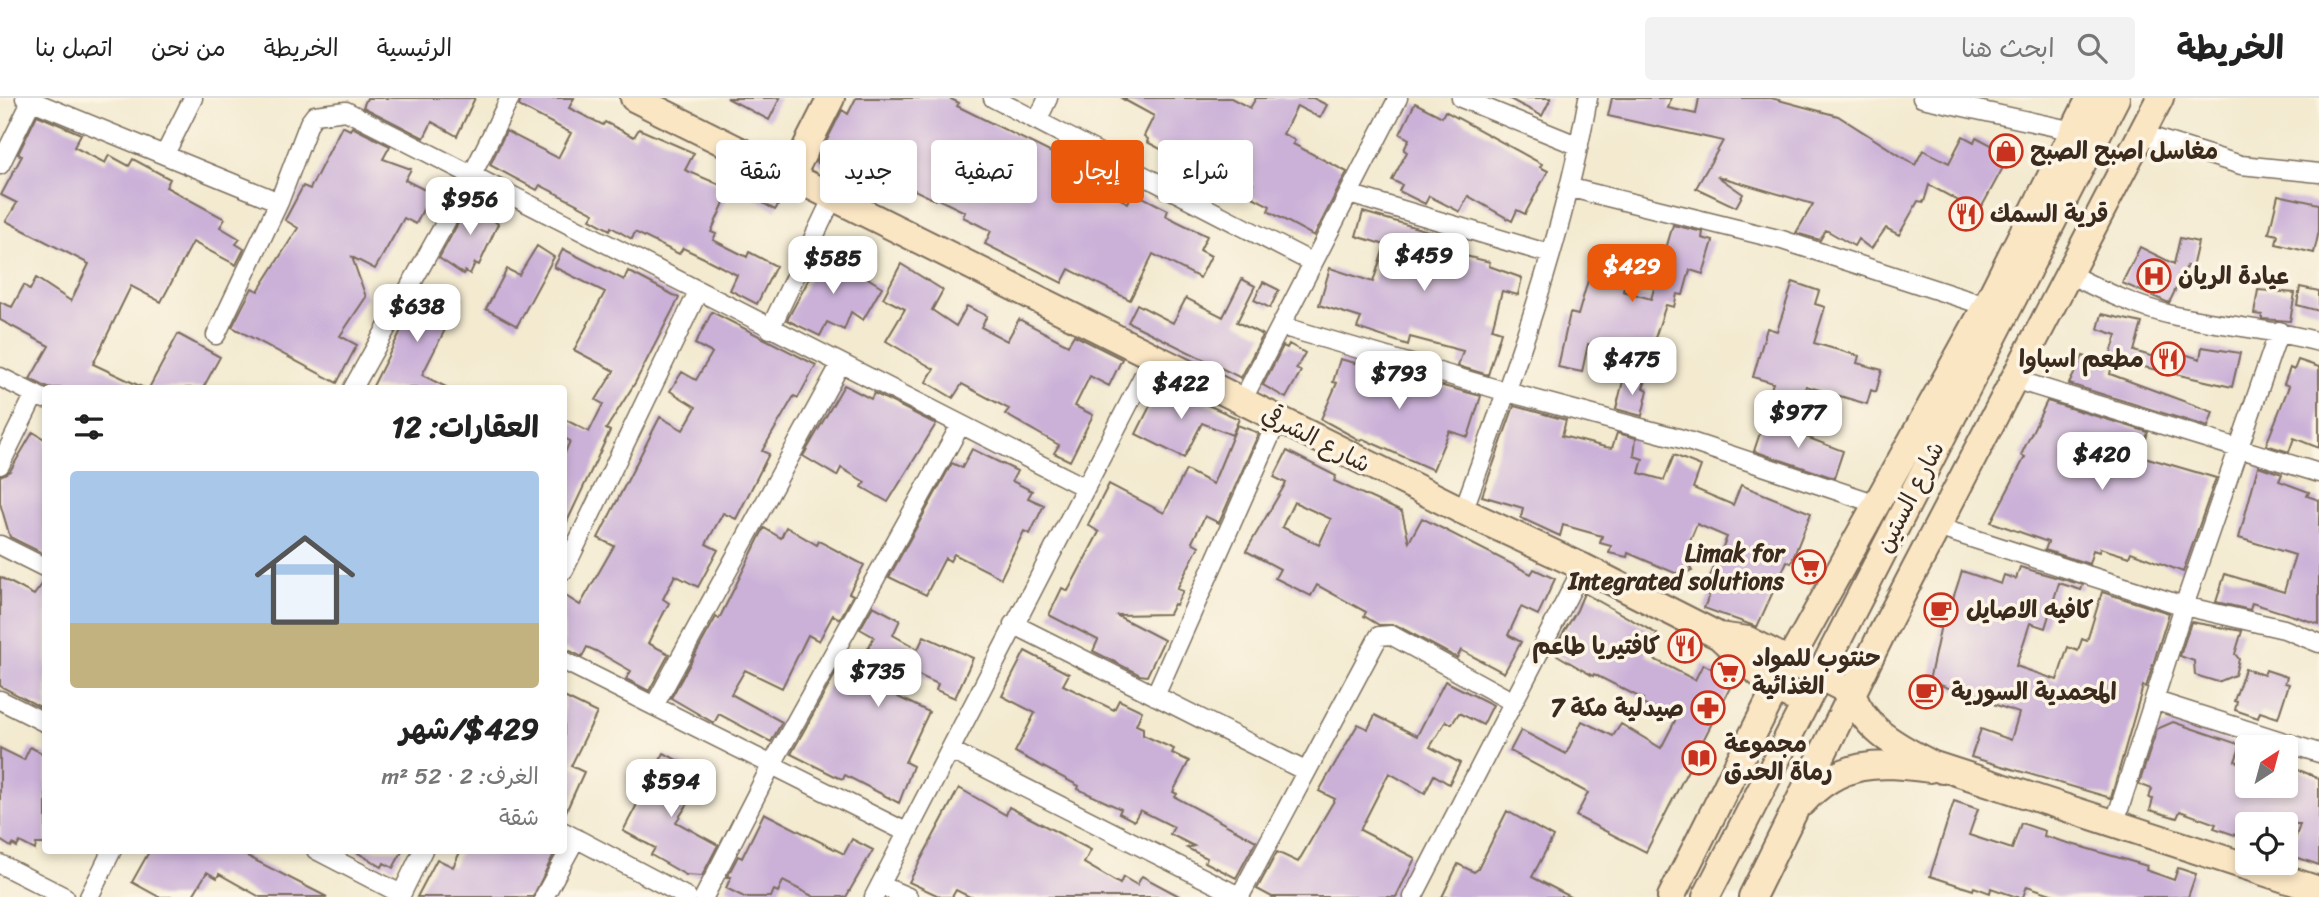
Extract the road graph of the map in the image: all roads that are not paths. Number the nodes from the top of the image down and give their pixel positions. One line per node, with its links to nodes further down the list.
1 (193, 98): 21 (street)
2 (510, 98): 24 (street)
3 (634, 98): 18 (street, شارع الشرقي)
4 (831, 98): 20 (street)
5 (993, 98): 15 (street)
6 (1048, 98): 15 (street)
7 (1398, 98): 26 (street)
8 (1461, 98): 19 (street)
9 (1588, 98): 19 (street)
10 (1922, 98): 16 (street)
11 (2090, 98): 16 (street)
12 (2116, 98): 68 (street, شارع الستين)
13 (2160, 98): 17 (street, شارع الستين)
14 (30, 99): 21 (street); 22 (street)
15 (1037, 121): 31 (street)
16 (2074, 131): 34 (street)
17 (2142, 134): 23 (street); 32 (street, شارع الستين)
18 (717, 140)
19 (1579, 146): 25 (street)
20 (806, 147)
21 (165, 155): 27 (street)
22 (0, 165)
23 (2319, 173)
24 (471, 177): 27 (street); 33 (street); 44 (street)
25 (1571, 188): 30 (street); 34 (street)
26 (1349, 194): 30 (street); 31 (street)
27 (279, 202): 38 (street)
28 (830, 203): 36 (street)
29 (845, 203): 40 (street, شارع الشرقي)
30 (1550, 254): 45 (street)
31 (1313, 263): 35 (street)
32 (2071, 275): 37 (street); 43 (street, شارع الستين)
33 (698, 292): 36 (street); 58 (street)
34 (1986, 306): 54 (street)
35 (1281, 326): 45 (street); 47 (street)
36 (771, 329): 41 (street)
37 (2279, 331): 39 (street); 50 (street)
38 (216, 335)
39 (2319, 342)
40 (1153, 357): 47 (street, شارع الشرقي); 53 (street)
41 (841, 365): 49 (street); 76 (street)
42 (0, 377): 46 (street)
43 (2013, 379): 50 (street); 56 (street, شارع الستين)
44 (356, 385)
45 (1507, 393): 54 (street); 55 (street)
46 (40, 397): 51 (street)
47 (1242, 401): 48 (street, شارع الشرقي)
48 (1277, 421): 55 (street, شارع الشرقي); 71 (street)
49 (960, 426): 53 (street); 82 (street)
50 (2241, 447): 52 (street); 61 (street)
51 (0, 465)
52 (2319, 473)
53 (1086, 488): 63 (street)
54 (1877, 504): 62 (street)
55 (1463, 512): 60 (street, شارع الشرقي)
56 (1937, 527): 61 (street); 70 (street, شارع الستين)
57 (0, 545): 59 (street)
58 (567, 564)
59 (42, 566)
60 (1583, 567): 65 (street, شارع الشرقي); 74 (street)
61 (2184, 606): 64 (street); 73 (street)
62 (1815, 615): 65 (street); 66 (street)
63 (1013, 624): 71 (street); 80 (street)
64 (2319, 643)
65 (1746, 650): 66 (street); 69 (street); 79 (street)
66 (1789, 662): 68 (street); 69 (street)
67 (567, 663): 76 (street)
68 (1818, 675): 70 (street); 75 (street, شارع الستين)
69 (1776, 689): 75 (street); 79 (street)
70 (1852, 693): 78 (street, شارع الستين); 83 (street)
71 (1155, 696): 84 (street)
72 (0, 700): 77 (street)
73 (2156, 701): 81 (street); 86 (street)
74 (1513, 702): 84 (street); 104 (street)
75 (1804, 702): 78 (street); 106 (street, شارع الستين)
76 (653, 706): 82 (street)
77 (42, 721)
78 (1837, 722): 83 (street); 85 (street, شارع الستين)
79 (1759, 724): 105 (street)
80 (950, 750): 87 (street); 103 (street)
81 (2319, 753)
82 (771, 766): 87 (street); 101 (street)
83 (1942, 770): 85 (street); 86 (street)
84 (1305, 771): 103 (street)
85 (1793, 813): 107 (street, شارع الستين)
86 (2114, 825): 94 (street)
87 (906, 832): 95 (street)
88 (570, 835): 100 (street)
89 (110, 854): 98 (street)
90 (323, 854): 96 (street)
91 (421, 854): 96 (street)
92 (562, 854): 99 (street)
93 (0, 864): 97 (street)
94 (2319, 890)
95 (877, 891): 102 (street)
96 (400, 896)
97 (65, 897)
98 (89, 897)
99 (544, 897)
100 (687, 897)
101 (704, 897)
102 (908, 897)
103 (1240, 897)
104 (1413, 897)
105 (1671, 897)
106 (1706, 897)
107 (1752, 897)

